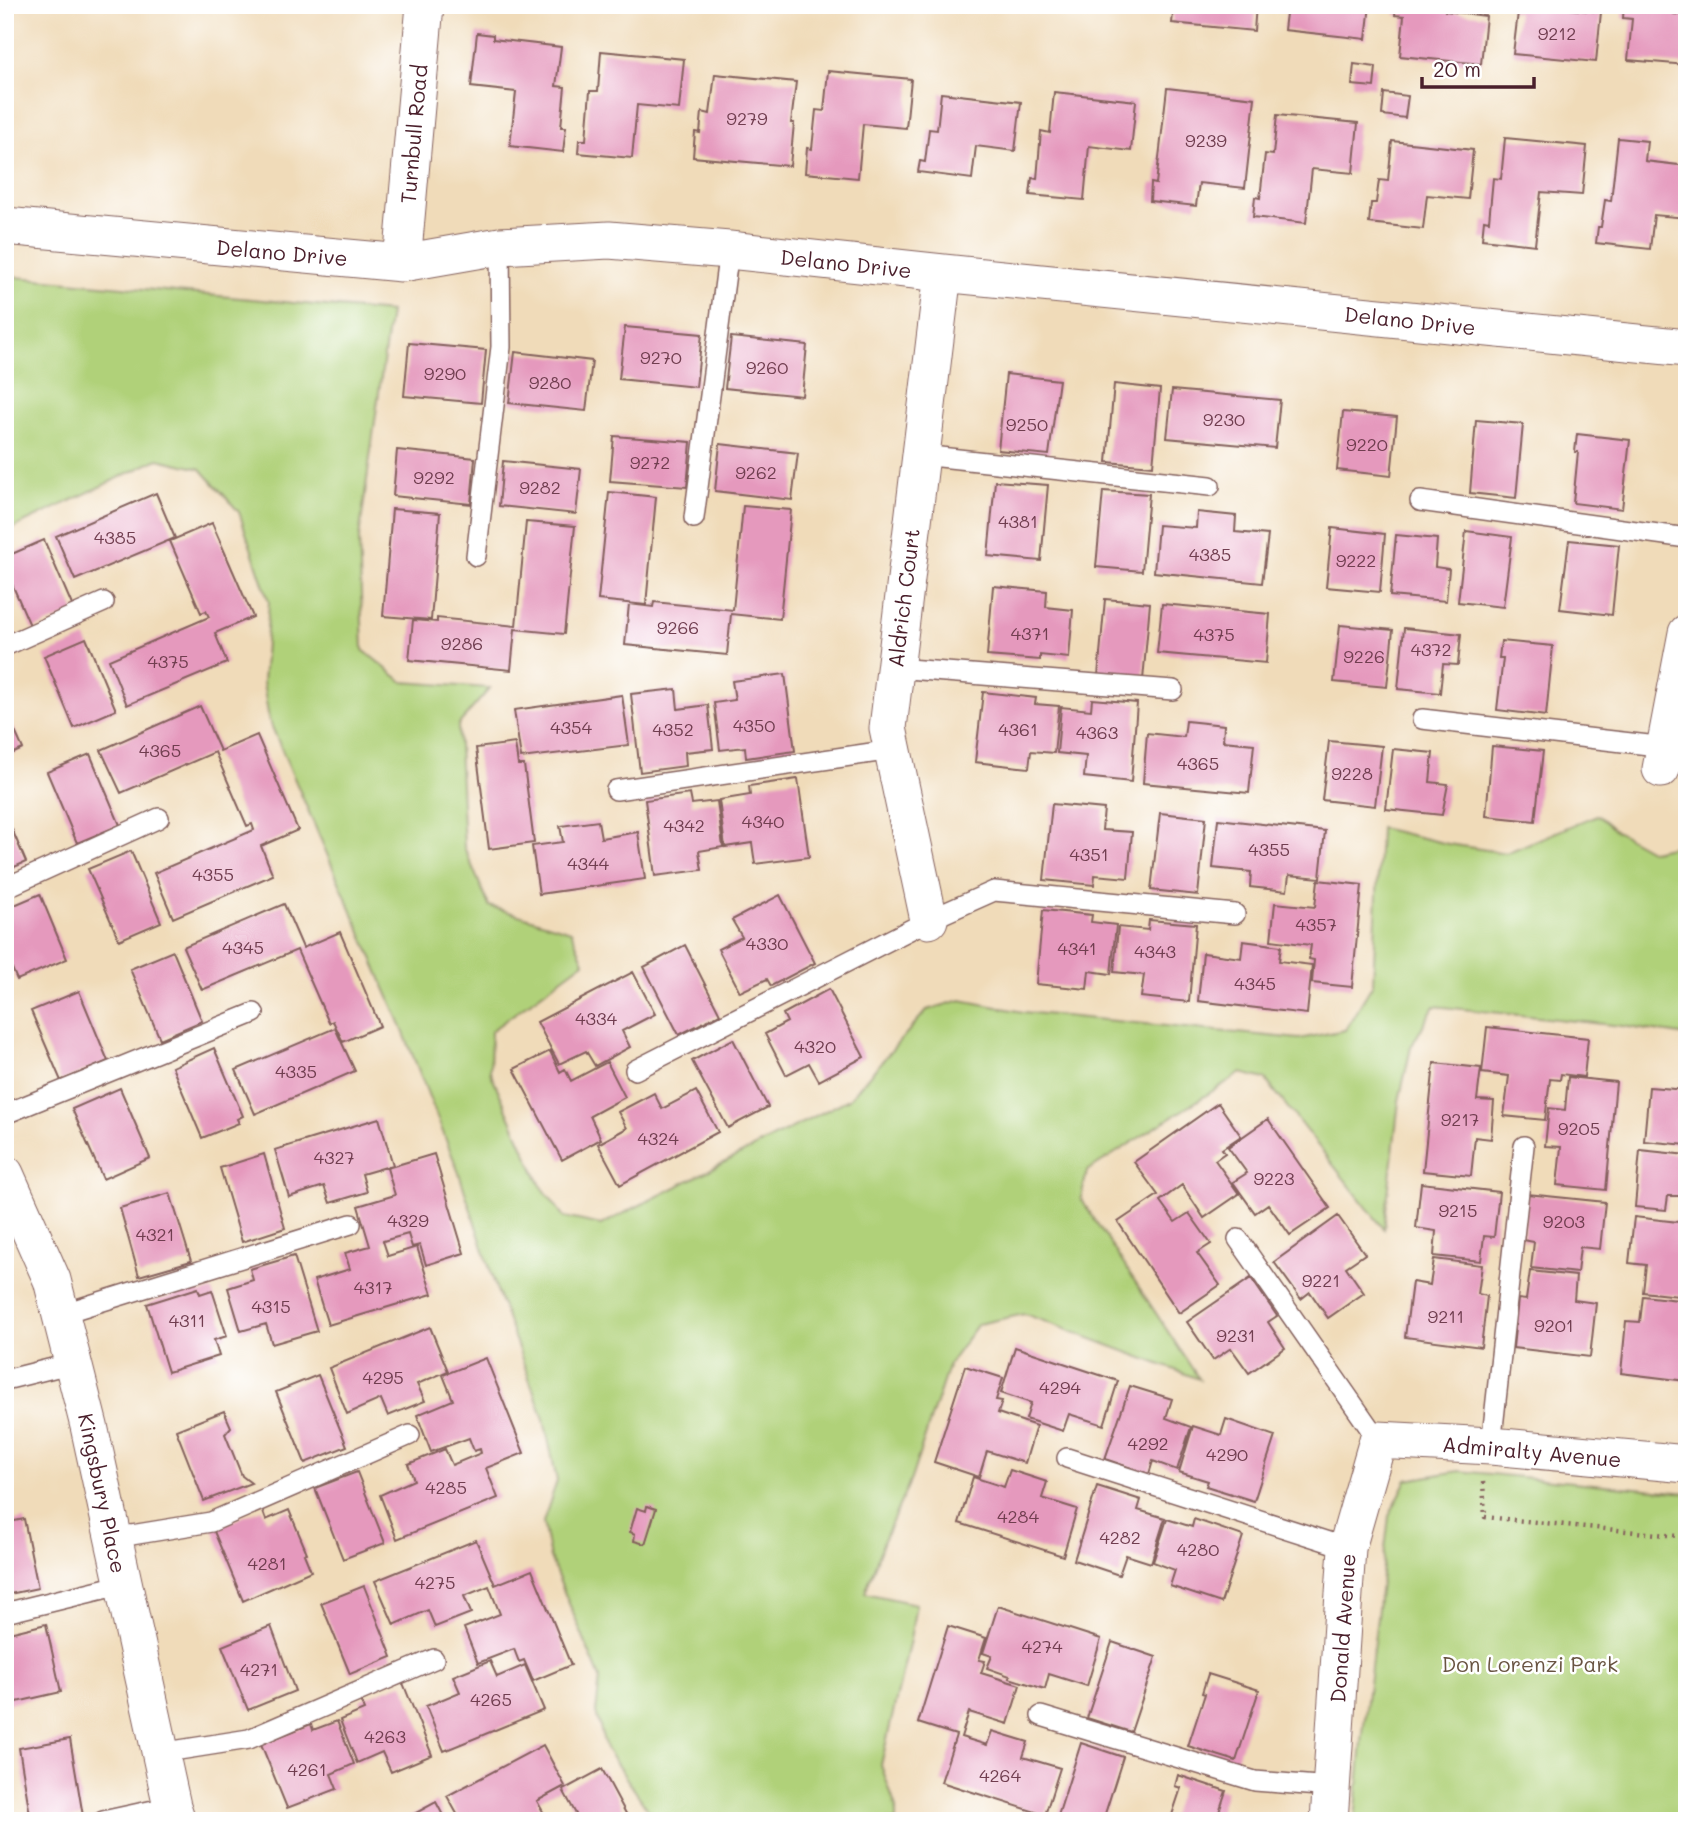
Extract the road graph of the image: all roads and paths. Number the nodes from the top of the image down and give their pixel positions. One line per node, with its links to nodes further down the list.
1 (425, 5): 5 (street, Turnbull Road)
2 (5, 226): 5 (street, Delano Drive)
3 (500, 246): 4 (street, Delano Drive); 5 (street, Delano Drive); 13 (lane)
4 (729, 250): 6 (street, Delano Drive); 11 (lane)
5 (402, 263)
6 (943, 274): 7 (street, Delano Drive); 8 (street, Aldrich Court)
7 (1687, 348)
8 (921, 455): 9 (lane); 17 (street, Aldrich Court)
9 (1210, 486)
10 (1420, 501): 12 (lane)
11 (694, 518)
12 (1687, 538)
13 (476, 556)
14 (104, 602): 16 (lane)
15 (1687, 633): 21 (street)
16 (5, 646)
17 (895, 668): 18 (lane); 20 (street, Aldrich Court)
18 (1174, 690)
19 (1422, 719): 21 (lane)
20 (892, 750): 22 (lane); 26 (street, Aldrich Court)
21 (1662, 752)
22 (616, 790)
23 (159, 818): 24 (lane)
24 (5, 888)
25 (1235, 914): 26 (lane)
26 (929, 920): 28 (lane)
27 (254, 1013): 29 (lane)
28 (635, 1070)
29 (5, 1114)
30 (1524, 1146): 39 (lane)
31 (5, 1174): 34 (street, Kingsbury Place)
32 (351, 1224): 34 (lane)
33 (1238, 1239): 38 (lane)
34 (61, 1314): 35 (street, Kingsbury Place)
35 (73, 1363): 36 (lane); 43 (street, Kingsbury Place)
36 (5, 1380)
37 (411, 1435): 43 (lane)
38 (1378, 1440): 39 (street, Admiralty Avenue); 44 (street, Donald Avenue)
39 (1491, 1446): 41 (street, Admiralty Avenue); 42 (path)
40 (1067, 1458): 44 (lane)
41 (1687, 1464)
42 (1687, 1537)
43 (113, 1538): 45 (street, Kingsbury Place)
44 (1347, 1548): 50 (street, Donald Avenue)
45 (124, 1584): 46 (lane); 49 (street, Kingsbury Place)
46 (5, 1613)
47 (434, 1659): 49 (lane)
48 (1041, 1716): 50 (lane)
49 (160, 1753): 51 (street, Kingsbury Place)
50 (1330, 1804)
51 (175, 1813): 52 (lane)
52 (103, 1821)

